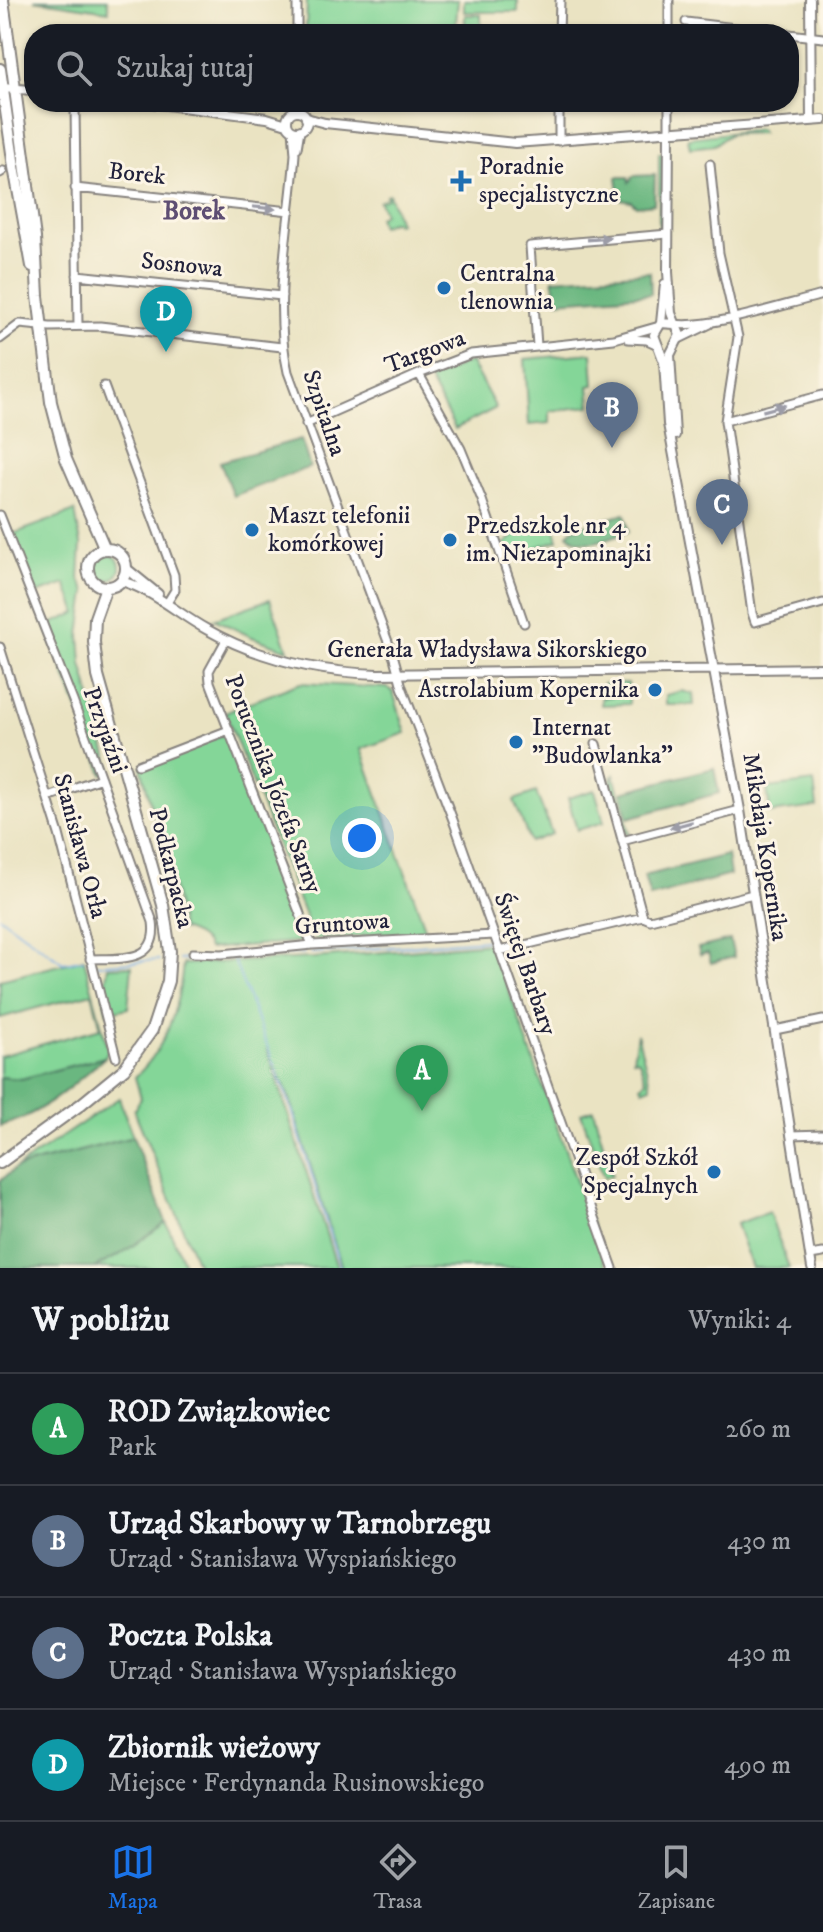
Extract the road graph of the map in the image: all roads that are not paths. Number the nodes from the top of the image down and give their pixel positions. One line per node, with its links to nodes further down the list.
1 (3, 0): 16 (main road)
2 (297, 0): 7 (street)
3 (560, 0): 8 (street)
4 (669, 0): 9 (street)
5 (810, 0): 12 (street)
6 (686, 22): 10 (street)
7 (297, 24)
8 (559, 24)
9 (669, 24)
10 (703, 24)
11 (799, 36): 12 (street)
12 (810, 37): 13 (street); 24 (street)
13 (823, 38)
14 (0, 69): 15 (main road)
15 (1, 88): 16 (street); 34 (main road)
16 (16, 89): 17 (street); 34 (main road)
17 (24, 89)
18 (75, 112): 28 (street)
19 (220, 112): 22 (street)
20 (559, 112): 26 (street)
21 (669, 112): 25 (street)
22 (297, 117): 26 (street); 29 (street, Szpitalna)
23 (823, 120): 24 (street)
24 (811, 121): 25 (street)
25 (669, 133): 26 (street); 30 (street)
26 (559, 141)
27 (710, 164): 36 (street)
28 (75, 188): 29 (street, Borek, one-way to 29); 32 (street)
29 (290, 211): 35 (street, Szpitalna)
30 (668, 234): 31 (street); 46 (street, one-way to 30)
31 (668, 272): 38 (street); 39 (street)
32 (77, 275): 35 (street, Sosnowa); 40 (street)
33 (823, 295): 36 (street)
34 (38, 296): 41 (main road)
35 (282, 296): 47 (street, Szpitalna)
36 (733, 317): 37 (street); 51 (street)
37 (723, 319): 38 (street); 44 (street)
38 (674, 324): 39 (street); 44 (street)
39 (658, 325): 43 (street, Targowa); 45 (street)
40 (78, 326): 41 (street); 47 (street)
41 (42, 327): 42 (street); 55 (main road)
42 (0, 339)
43 (614, 339): 45 (street, Targowa); 46 (street, Targowa)
44 (676, 343): 45 (street); 53 (street)
45 (658, 345): 53 (street)
46 (537, 346): 48 (street, Targowa)
47 (282, 347): 52 (street, Szpitalna)
48 (419, 374): 52 (street, Targowa); 61 (street)
49 (104, 386): 59 (street)
50 (823, 395): 51 (street, one-way to 50)
51 (725, 421): 60 (street)
52 (306, 424): 66 (street, Szpitalna)
53 (677, 464): 65 (street, Mikołaja Kopernika)
54 (0, 515): 70 (street, Przyjaźni)
55 (101, 550): 56 (main road); 58 (main road)
56 (126, 568): 57 (main road); 59 (street, Generała Władysława Sikorskiego)
57 (121, 581): 58 (main road); 59 (street, Generała Władysława Sikorskiego)
58 (102, 586): 86 (main road, Podkarpacka)
59 (167, 603): 62 (street, Generała Władysława Sikorskiego)
60 (823, 603)
61 (524, 623)
62 (226, 640): 66 (street, Generała Władysława Sikorskiego); 67 (street, Porucznika Józefa Sarny)
63 (0, 647): 71 (street, Stanisława Orła)
64 (823, 668): 65 (street, Generała Władysława Sikorskiego)
65 (716, 670): 66 (street, Generała Władysława Sikorskiego); 72 (street, Mikołaja Kopernika)
66 (398, 673): 76 (street, Świętej Barbary)
67 (229, 730): 69 (street); 77 (street, Porucznika Józefa Sarny)
68 (596, 744): 73 (street)
69 (138, 765)
70 (101, 778): 71 (street); 80 (street, Przyjaźni)
71 (48, 797): 80 (street, Stanisława Orła)
72 (740, 810): 73 (street, one-way to 73); 74 (street, Mikołaja Kopernika)
73 (622, 841): 75 (street)
74 (753, 894): 75 (street); 82 (street, Mikołaja Kopernika)
75 (643, 917): 78 (street)
76 (494, 935): 77 (street, Gruntowa); 78 (street, Świętej Barbary)
77 (312, 945): 79 (street, Gruntowa)
78 (499, 951): 89 (street, Świętej Barbary)
79 (193, 953)
80 (90, 959): 83 (street, Stanisława Orła)
81 (823, 1020): 82 (street)
82 (775, 1030): 85 (street, Mikołaja Kopernika)
83 (116, 1057)
84 (823, 1134): 85 (street)
85 (791, 1135): 88 (street, Mikołaja Kopernika)
86 (0, 1163)
87 (823, 1253): 88 (street)
88 (810, 1255): 90 (street, Mikołaja Kopernika)
89 (613, 1268)
90 (812, 1268)

